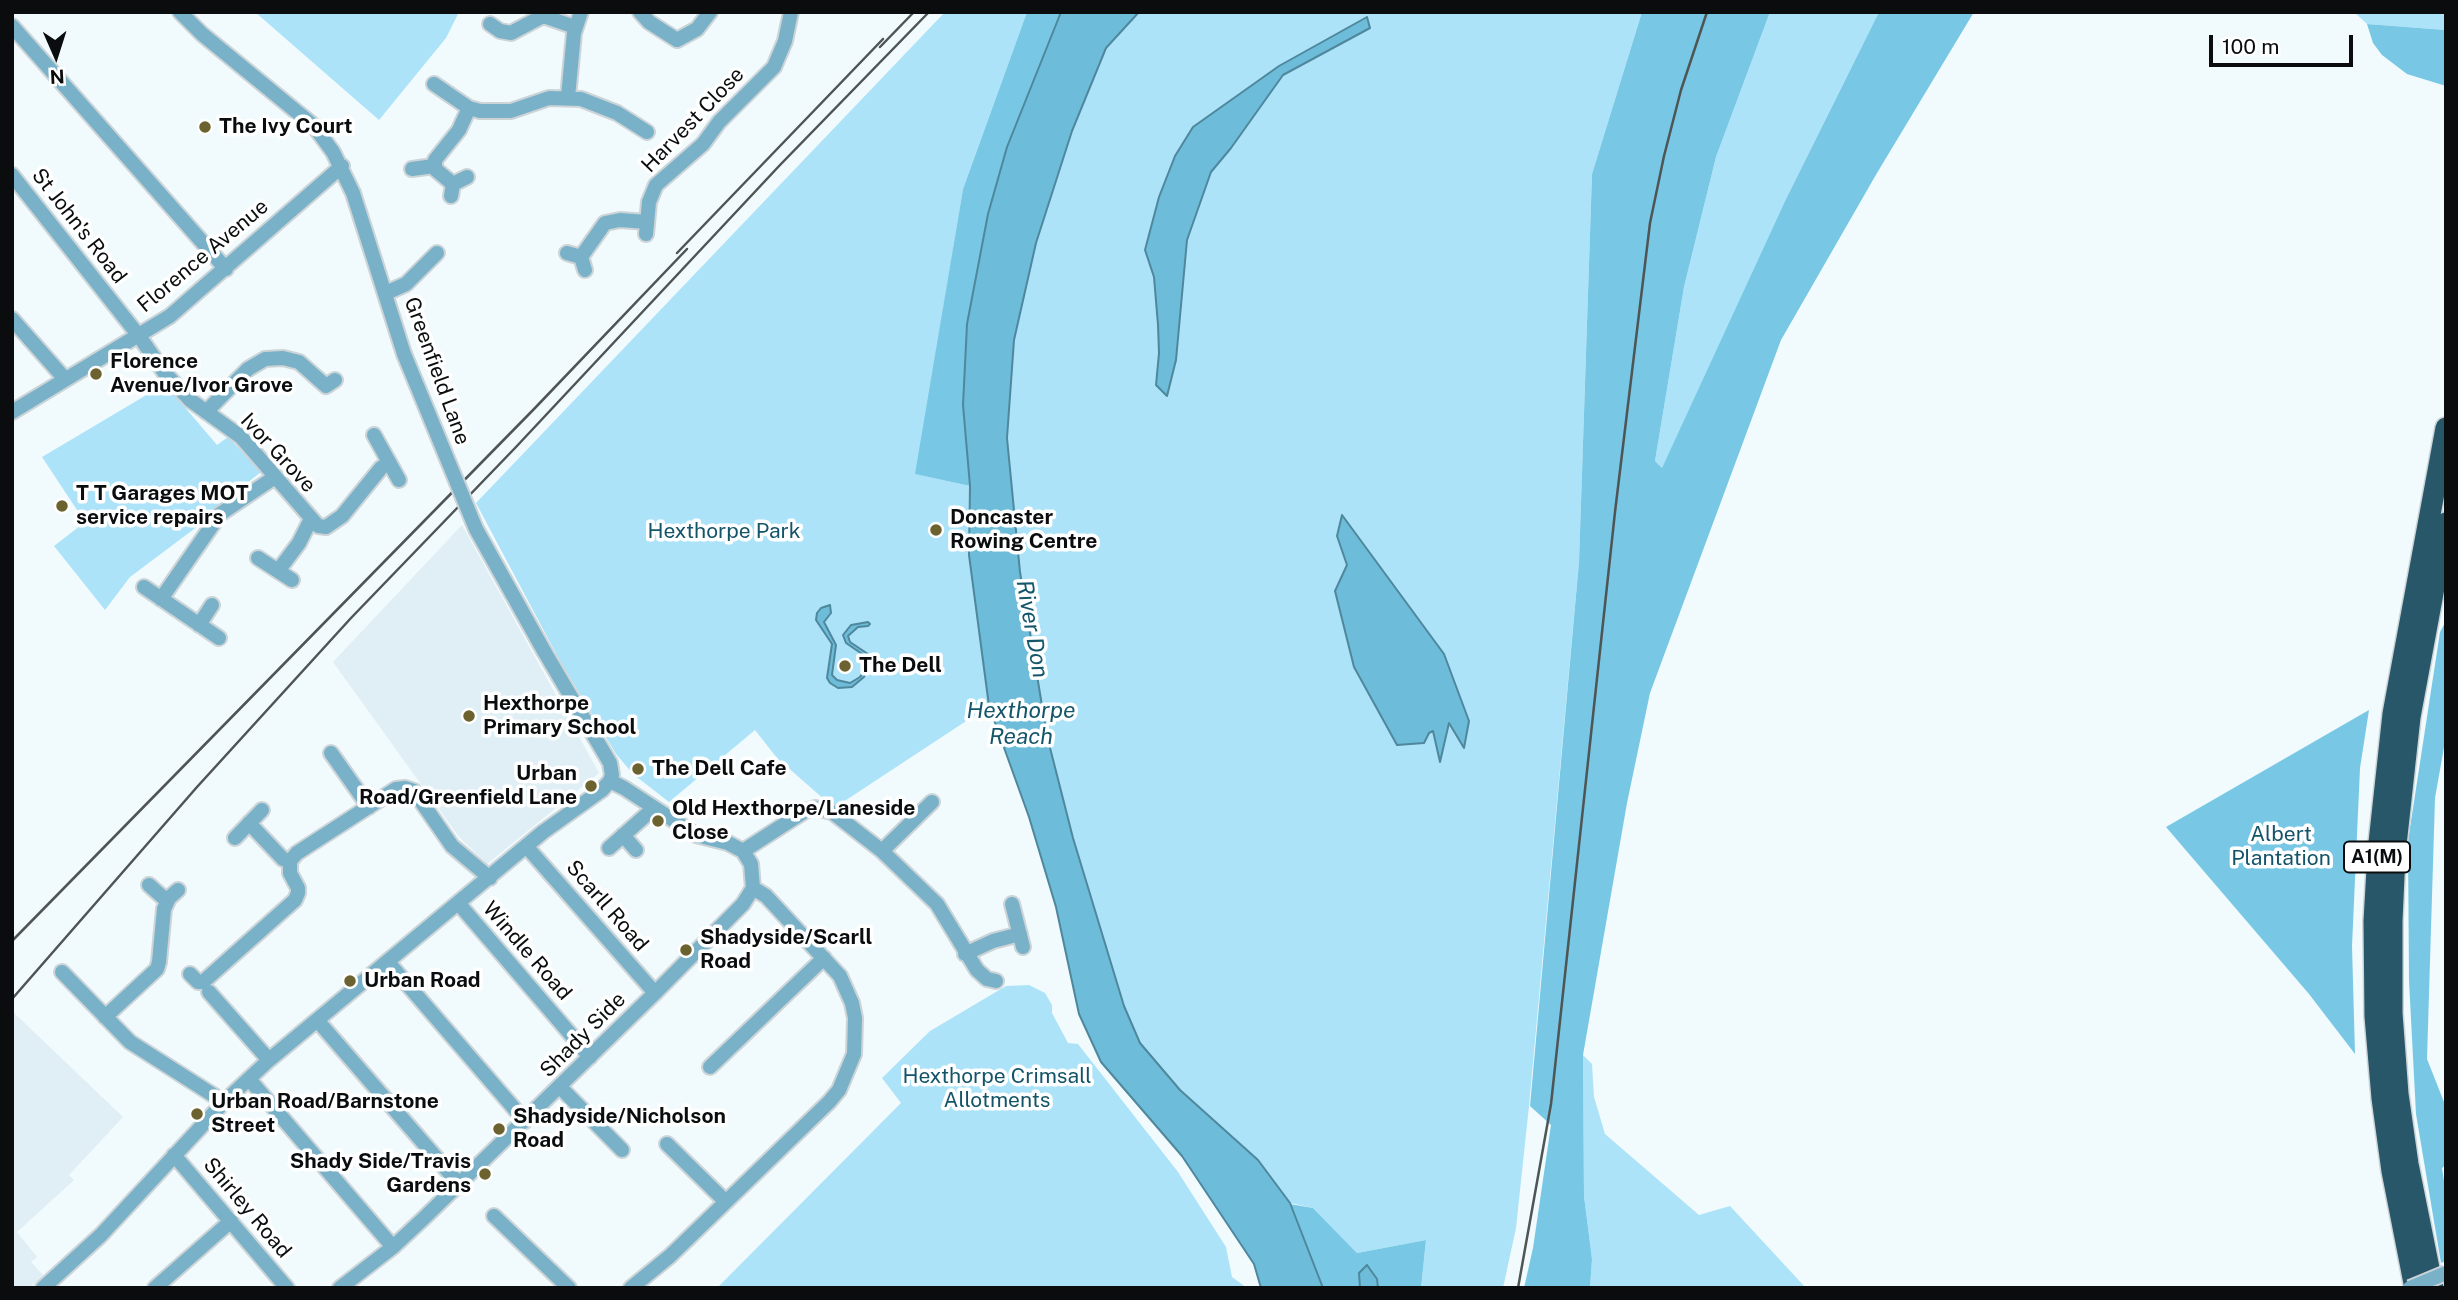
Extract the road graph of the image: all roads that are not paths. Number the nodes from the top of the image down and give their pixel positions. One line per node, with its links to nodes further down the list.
1 (180, 12): 14 (street, Greenfield Lane)
2 (581, 12): 9 (street)
3 (640, 12): 4 (street)
4 (710, 12)
5 (791, 12): 20 (street, Harvest Close)
6 (538, 14): 7 (street); 9 (street)
7 (490, 24)
8 (12, 26): 21 (street)
9 (575, 27): 11 (street)
10 (434, 84): 12 (street)
11 (568, 97): 12 (street); 13 (street)
12 (469, 108): 15 (street)
13 (646, 132)
14 (342, 166): 21 (street, Florence Avenue); 22 (street, Greenfield Lane)
15 (434, 166): 16 (street); 18 (street)
16 (412, 169)
17 (12, 175): 24 (street, St John's Road)
18 (457, 186)
19 (437, 253): 22 (street)
20 (577, 260)
21 (226, 268): 24 (street, Florence Avenue)
22 (386, 293): 45 (street, Greenfield Lane, bridge)
23 (12, 319): 25 (street)
24 (139, 336): 25 (street, Florence Avenue); 28 (street, Ivor Grove)
25 (65, 379): 27 (street, Florence Avenue)
26 (335, 380): 28 (street)
27 (12, 412)
28 (206, 412): 32 (street, Ivor Grove)
29 (2446, 428): 98 (highway, A1(M))
30 (374, 435): 31 (street)
31 (389, 462): 33 (street); 34 (street, Ivor Grove)
32 (275, 477): 34 (street, Ivor Grove); 40 (street)
33 (399, 480)
34 (311, 519): 37 (street)
35 (2446, 523): 99 (highway, A1(M))
36 (258, 558): 37 (street)
37 (278, 570): 38 (street)
38 (292, 580)
39 (144, 587): 40 (street)
40 (161, 599): 42 (street)
41 (212, 605): 42 (street)
42 (199, 625): 43 (street)
43 (219, 638)
44 (331, 753): 47 (street)
45 (610, 781): 48 (street); 53 (street)
46 (932, 802): 57 (street)
47 (369, 807): 58 (street); 59 (street)
48 (653, 808): 51 (street); 56 (street)
49 (262, 810): 50 (street)
50 (249, 823): 52 (street); 58 (street)
51 (623, 835): 54 (street); 55 (street)
52 (235, 838)
53 (526, 846): 59 (street); 73 (street, Scarll Road)
54 (609, 848)
55 (636, 850)
56 (743, 851): 57 (street); 61 (street)
57 (882, 851): 66 (street)
58 (290, 861): 70 (street)
59 (490, 878): 64 (street)
60 (149, 885): 63 (street)
61 (753, 888): 67 (street); 73 (street, Shady Side)
62 (178, 890): 63 (street)
63 (167, 901): 74 (street)
64 (459, 904): 68 (street); 76 (street, Windle Road)
65 (1012, 904): 66 (street)
66 (965, 954): 71 (street)
67 (824, 958): 78 (street); 87 (street)
68 (388, 962): 75 (street); 82 (street)
69 (62, 972): 74 (street)
70 (190, 974)
71 (996, 981)
72 (209, 992): 77 (street)
73 (655, 993): 76 (street, Shady Side)
74 (105, 1017): 81 (street)
75 (317, 1020): 77 (street); 86 (street)
76 (590, 1056): 80 (street, Shady Side)
77 (269, 1060): 79 (street)
78 (709, 1068)
79 (249, 1079): 81 (street); 90 (street)
80 (560, 1087): 82 (street, Shady Side); 84 (street)
81 (224, 1102): 85 (street)
82 (525, 1121): 86 (street, Shady Side)
83 (667, 1144): 87 (street)
84 (622, 1150)
85 (174, 1155): 89 (street, Shirley Road); 92 (street)
86 (459, 1184): 90 (street, Shady Side)
87 (725, 1201): 97 (street)
88 (494, 1216): 96 (street)
89 (231, 1221): 93 (street); 94 (street, Shirley Road)
90 (393, 1247): 95 (street, Shady Side)
91 (2446, 1273): 98 (street, bridge)
92 (43, 1288)
93 (155, 1288)
94 (287, 1288)
95 (340, 1288)
96 (569, 1288)
97 (631, 1288)
98 (2412, 1288)
99 (2433, 1288)

